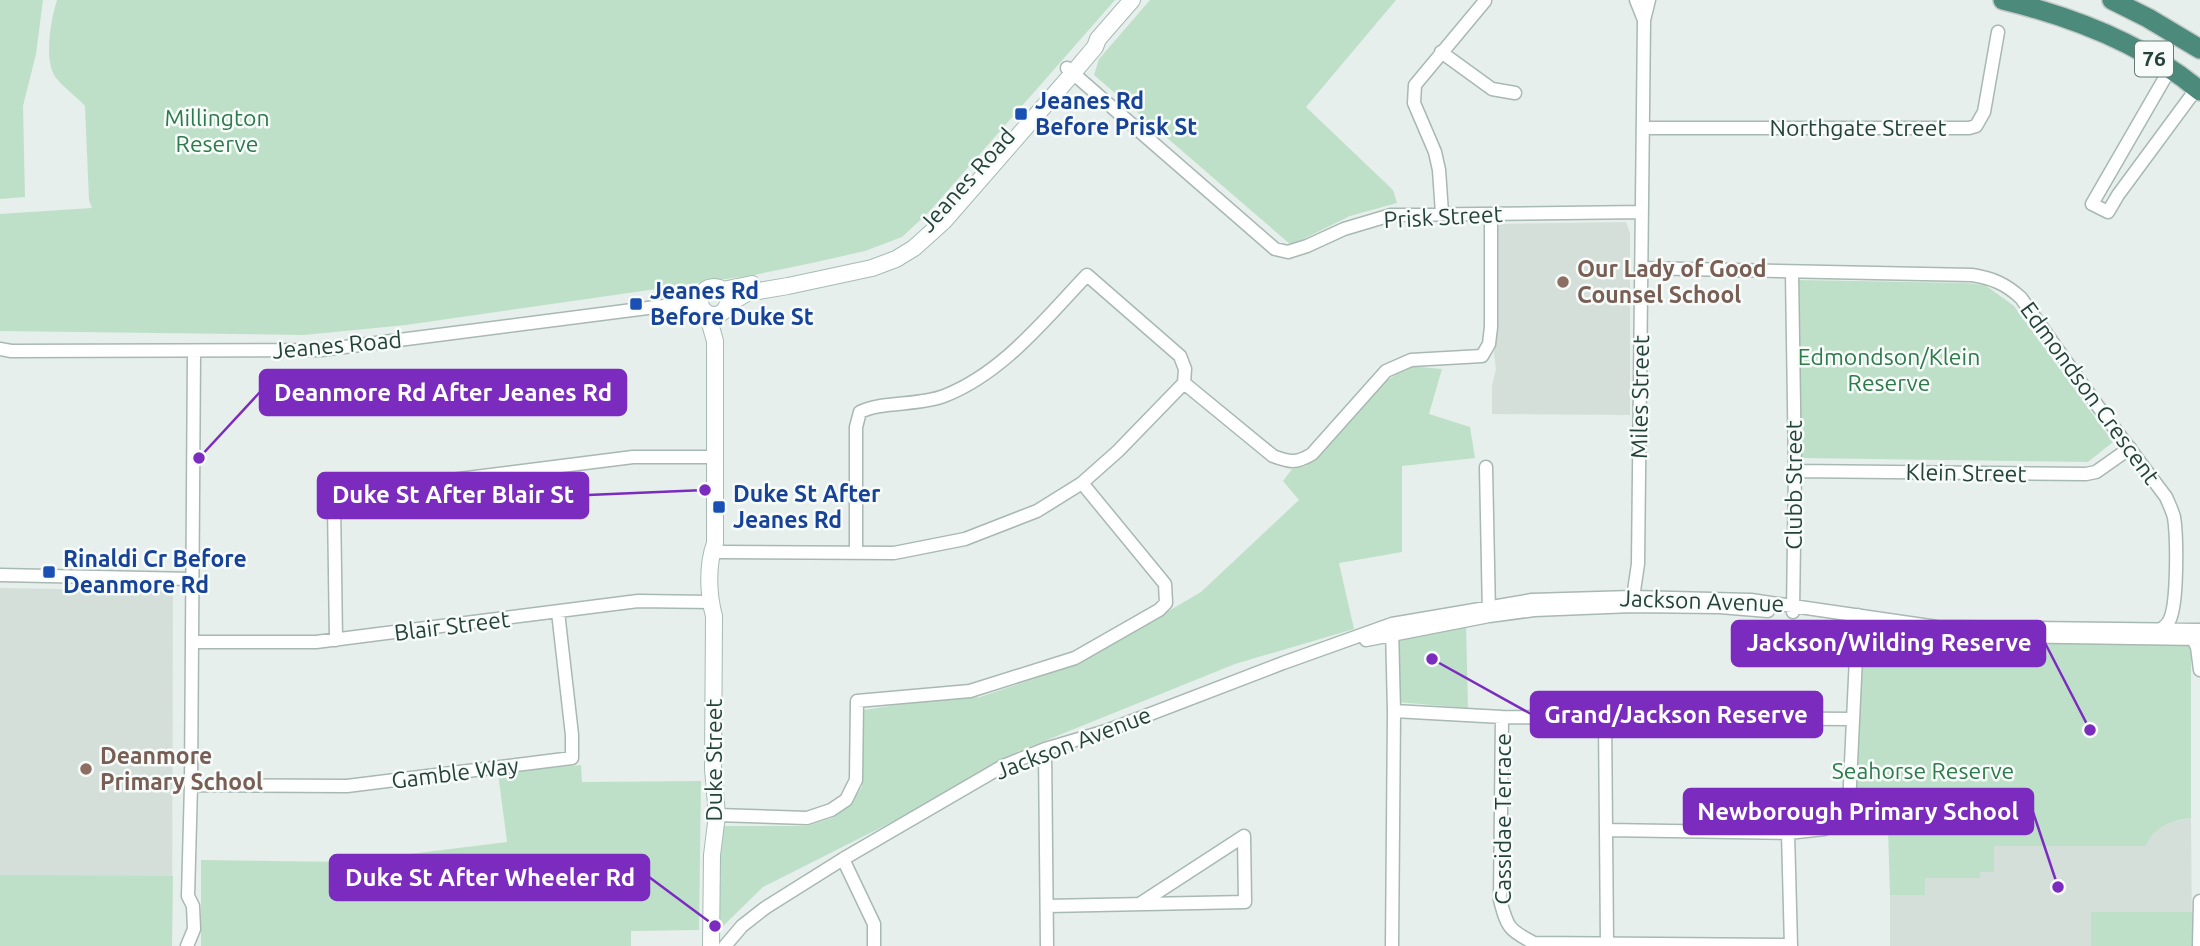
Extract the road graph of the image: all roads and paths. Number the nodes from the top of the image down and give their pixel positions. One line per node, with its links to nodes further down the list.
1 (1132, 0): 12 (main road, Jeanes Road)
2 (1636, 0): 7 (street, Miles Street)
3 (1649, 0): 7 (street, Miles Street)
4 (2003, 0): 11 (highway, 76)
5 (2112, 0): 9 (highway, 76)
6 (1485, 1): 10 (street)
7 (1644, 20): 15 (street, Miles Street)
8 (1998, 33): 15 (street, Northgate Street)
9 (2200, 49)
10 (1441, 52): 14 (street); 17 (street)
11 (2170, 68): 13 (highway, 76); 13 (street)
12 (1070, 70): 17 (street, Prisk Street); 21 (main road, Jeanes Road)
13 (2198, 90)
14 (1516, 93)
15 (1643, 128): 16 (street, Miles Street)
16 (1642, 212): 18 (street, Prisk Street); 19 (street, Miles Street)
17 (1442, 213): 18 (street, Prisk Street)
18 (1491, 214): 24 (street)
19 (1641, 268): 20 (street, Edmondson Crescent); 35 (street, Miles Street)
20 (1792, 273): 25 (street, Edmondson Crescent); 28 (street, Clubb Street)
21 (714, 304): 23 (street, Jeanes Road); 26 (main road, Duke Street)
22 (0, 349): 23 (street, Jeanes Road)
23 (194, 351): 34 (street)
24 (1184, 383): 29 (street); 31 (street)
25 (2130, 448): 28 (street, Klein Street); 33 (street, Edmondson Crescent)
26 (714, 457): 30 (main road, Duke Street); 44 (street)
27 (1486, 467): 38 (street)
28 (1795, 471): 37 (street, Clubb Street)
29 (1082, 483): 31 (street); 53 (street)
30 (717, 548): 31 (street); 36 (main road, Duke Street)
31 (856, 552)
32 (0, 575): 34 (street)
33 (2175, 577): 41 (street, Edmondson Crescent); 43 (street, Edmondson Crescent)
34 (192, 579): 45 (street)
35 (1638, 602): 37 (street, Jackson Avenue); 38 (street, Jackson Avenue)
36 (712, 609): 39 (street, Blair Street); 53 (main road, Duke Street)
37 (1793, 609): 40 (street, Jackson Avenue)
38 (1489, 611): 42 (street, Jackson Avenue)
39 (558, 612): 44 (street, Blair Street); 52 (street, Gamble Way)
40 (1858, 619): 41 (street, Jackson Avenue); 43 (street, Jackson Avenue); 50 (street)
41 (2161, 629): 43 (street, Jackson Avenue)
42 (1392, 630): 47 (street); 51 (street, Jackson Avenue)
43 (2195, 634): 46 (street, Edmondson Crescent)
44 (336, 640): 45 (street, Blair Street)
45 (193, 642): 52 (street)
46 (2200, 670)
47 (1394, 711): 48 (street); 66 (street)
48 (1502, 717): 49 (street); 60 (street, Cassidae Terrace)
49 (1605, 718): 50 (street); 54 (street)
50 (1852, 719): 55 (street)
51 (1045, 749): 56 (street, Jackson Avenue); 59 (street)
52 (191, 785): 61 (street)
53 (718, 816): 62 (main road, Duke Street)
54 (1607, 830): 55 (street); 60 (street)
55 (1788, 833): 67 (street)
56 (843, 859): 63 (street, Jackson Avenue); 64 (street)
57 (2200, 901): 68 (street)
58 (1141, 903): 58 (street); 59 (street)
59 (1047, 905): 65 (street)
60 (1607, 943): 67 (street, Cassidae Terrace)
61 (187, 946)
62 (711, 946)
63 (725, 946)
64 (874, 946)
65 (1047, 946)
66 (1392, 946)
67 (1791, 946)
68 (2199, 946)

